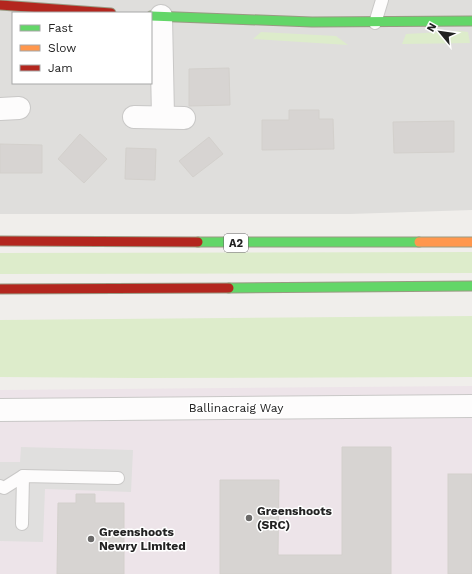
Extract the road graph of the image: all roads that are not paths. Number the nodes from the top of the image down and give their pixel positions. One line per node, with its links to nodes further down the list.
1 (382, 0): 7 (lane)
2 (25, 4): 3 (main road); 4 (main road)
3 (0, 5)
4 (101, 12)
5 (156, 16): 7 (main road); 8 (street)
6 (472, 21): 7 (main road)
7 (375, 23)
8 (134, 117)
9 (0, 240): 10 (main road, A2)
10 (472, 242)
11 (472, 286): 12 (main road)
12 (0, 289)
13 (472, 406): 14 (street, Ballinacraig Way)
14 (0, 410)
15 (23, 476): 16 (lane); 17 (lane); 18 (lane)
16 (118, 478)
17 (0, 486)
18 (22, 524)

